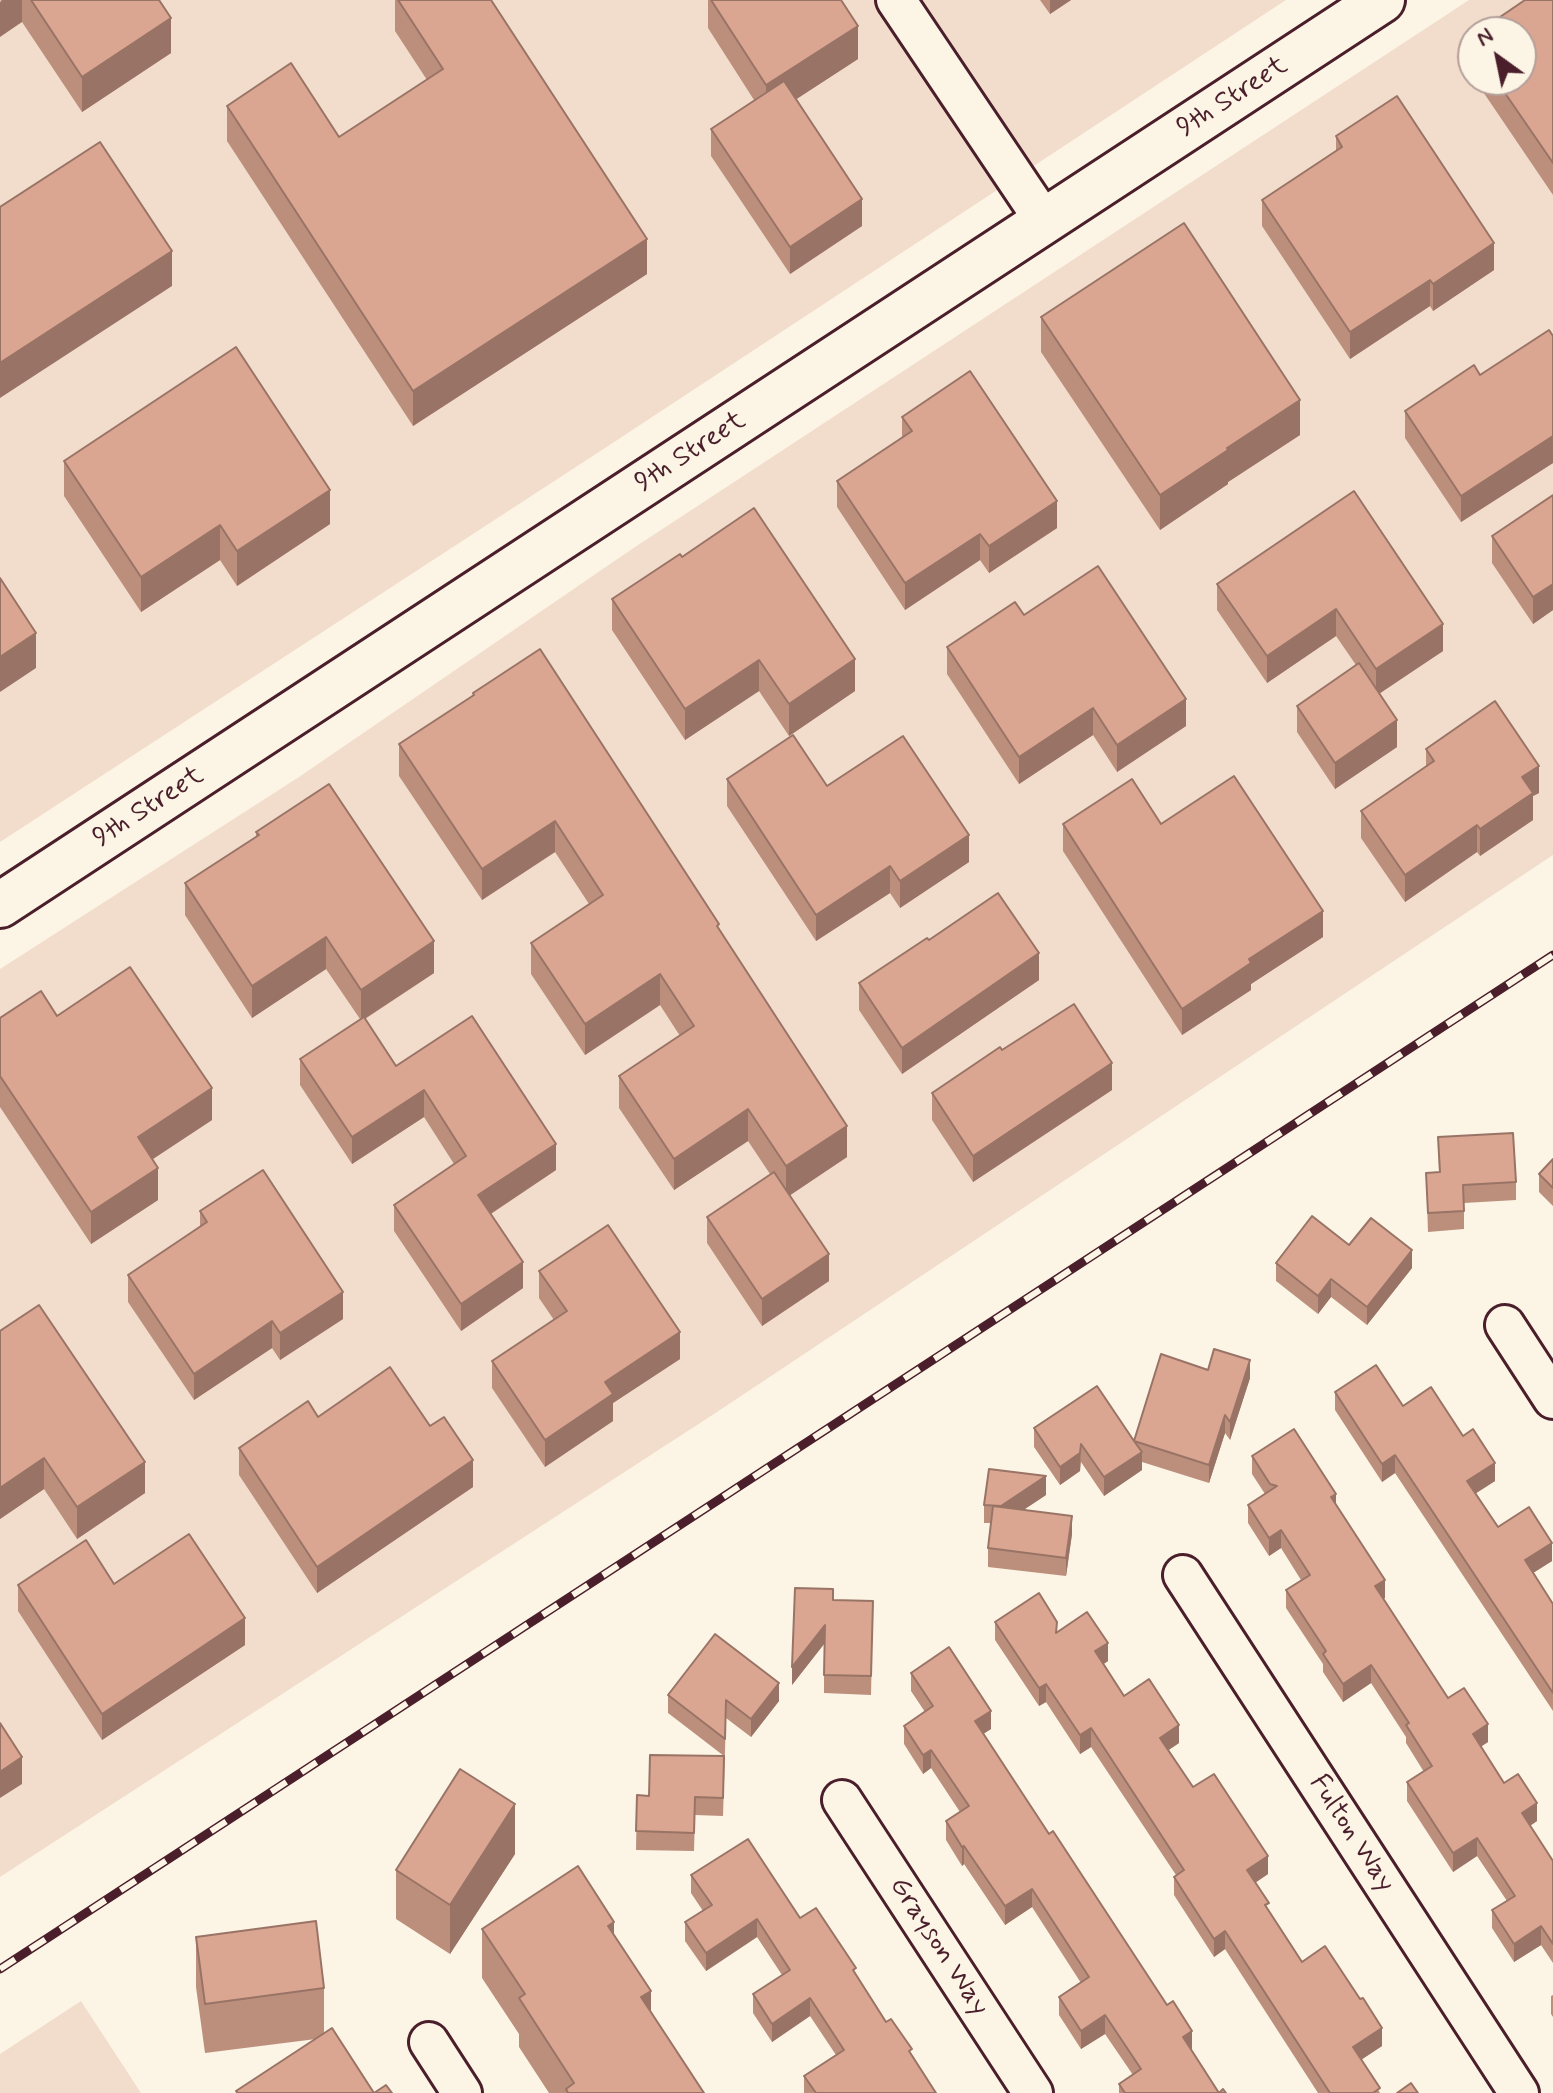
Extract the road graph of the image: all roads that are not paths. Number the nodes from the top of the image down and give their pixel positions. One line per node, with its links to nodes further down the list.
1 (896, 0): 3 (street)
2 (1382, 0): 3 (street, 9th Street)
3 (1045, 222): 4 (street, 9th Street)
4 (0, 905)
5 (1505, 1325): 6 (street)
6 (1553, 1399)
7 (1183, 1575): 12 (street, Fulton Way)
8 (842, 1800): 11 (street, Grayson Way)
9 (429, 2042): 10 (street)
10 (462, 2093)
11 (1033, 2093)
12 (1519, 2093)

